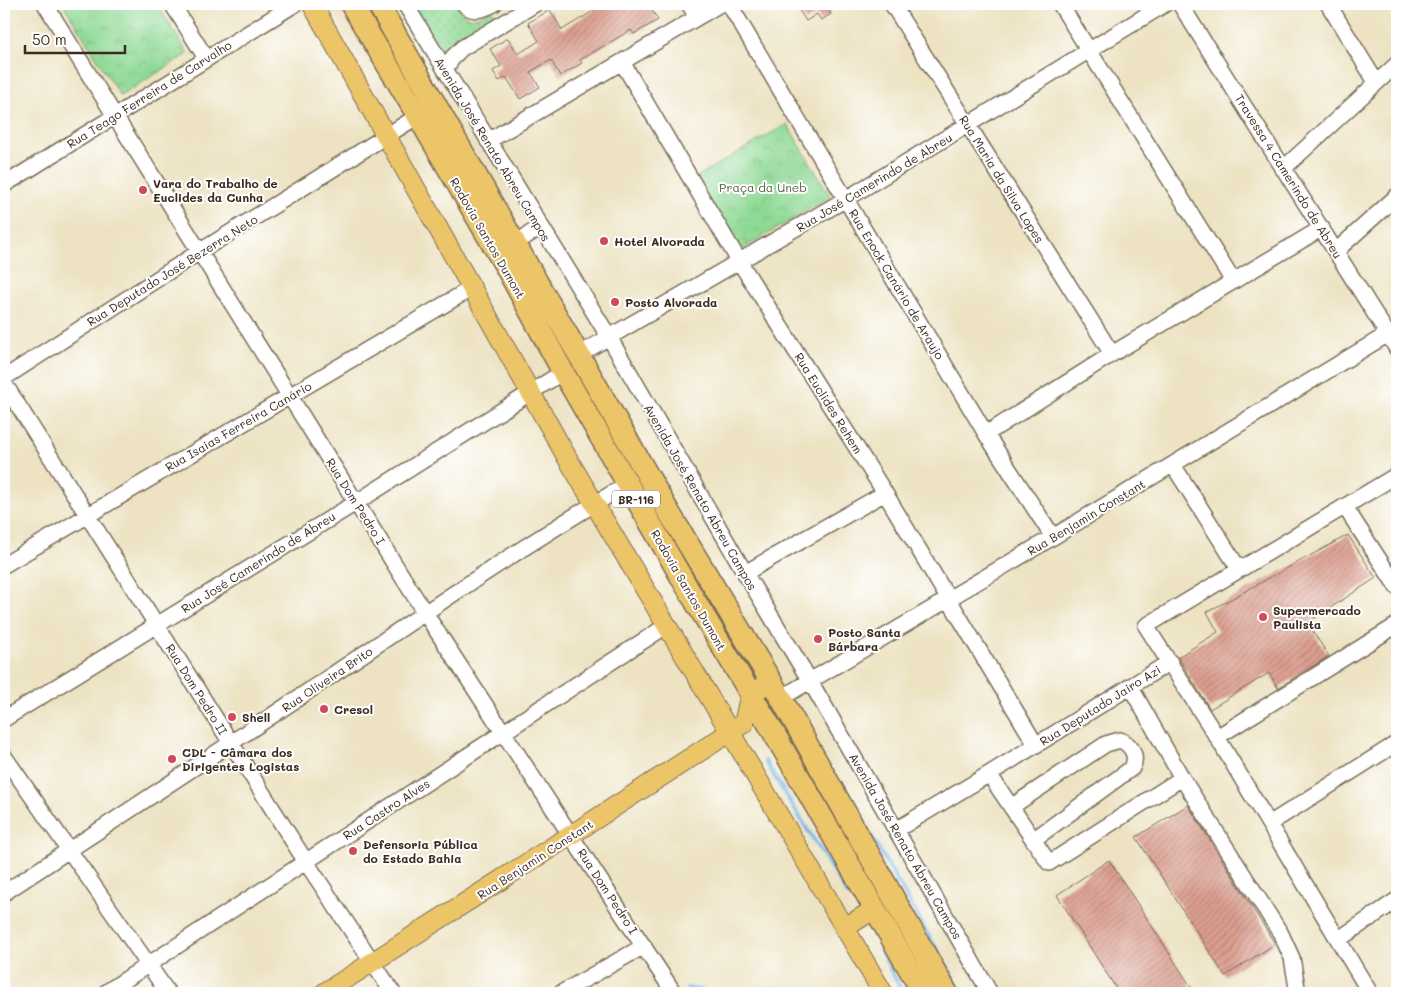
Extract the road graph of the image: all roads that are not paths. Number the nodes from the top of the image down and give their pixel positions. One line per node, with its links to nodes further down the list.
1 (45, 4): 27 (street, Rua Dom Pedro I)
2 (172, 4): 22 (street)
3 (295, 4): 22 (street, Rua Teago Ferreira de Carvalho)
4 (312, 4): 30 (main road)
5 (351, 4): 28 (highway, Rodovia Santos Dumont / BR-116)
6 (378, 4): 38 (highway, Rodovia Santos Dumont / BR-116)
7 (405, 4): 25 (street, Avenida José Renato Abreu Campos)
8 (464, 4): 9 (street)
9 (494, 4): 20 (street)
10 (535, 4): 20 (street)
11 (689, 4): 19 (street)
12 (720, 4): 19 (street)
13 (729, 4): 35 (street, Rua Enock Canário de Araujo)
14 (892, 4): 29 (street, Rua Maria da Silva Lopes)
15 (1060, 4): 21 (street)
16 (1165, 4): 21 (street, Rua José Camerindo de Abreu)
17 (1180, 4): 32 (street, Travessa 4 Camerindo de Abreu)
18 (1328, 4): 26 (street)
19 (697, 17): 23 (street)
20 (508, 20): 25 (street)
21 (1089, 50): 29 (street, Rua José Camerindo de Abreu); 42 (street)
22 (206, 58): 27 (street, Rua Teago Ferreira de Carvalho)
23 (622, 62): 31 (street); 41 (street, Rua Euclides Rehem)
24 (1397, 64): 26 (street)
25 (445, 70): 31 (street, Avenida José Renato Abreu Campos)
26 (1376, 82): 32 (street)
27 (115, 115): 33 (street, Rua Teago Ferreira de Carvalho); 40 (street, Rua Dom Pedro I)
28 (418, 116): 30 (street, Rua Deputado José Bezerra Neto); 49 (highway, Rodovia Santos Dumont / BR-116)
29 (968, 126): 35 (street, Rua José Camerindo de Abreu); 48 (street, Rua Maria da Silva Lopes)
30 (387, 135): 40 (street, Rua Deputado José Bezerra Neto); 43 (main road)
31 (488, 141): 36 (street, Avenida José Renato Abreu Campos)
32 (1283, 170): 37 (street, Travessa 4 Camerindo de Abreu)
33 (4, 185)
34 (1397, 196): 39 (street)
35 (846, 199): 41 (street, Rua José Camerindo de Abreu); 54 (street, Rua Enock Canário de Araujo)
36 (540, 227): 38 (street); 45 (street, Avenida José Renato Abreu Campos)
37 (1322, 228): 39 (street, Travessa 4 Camerindo de Abreu); 42 (street)
38 (516, 243): 47 (highway, Rodovia Santos Dumont / BR-116)
39 (1336, 251): 44 (street, Travessa 4 Camerindo de Abreu)
40 (199, 252): 50 (street, Rua Deputado José Bezerra Neto); 53 (street, Rua Dom Pedro I)
41 (739, 261): 45 (street, Rua José Camerindo de Abreu); 58 (street, Rua Euclides Rehem)
42 (1233, 281): 48 (street)
43 (472, 288): 52 (main road); 53 (street, Rua Isaias Ferreira Canário)
44 (1388, 334): 46 (street, Travessa 4 Camerindo de Abreu); 55 (street, Rua Benjamin Constant)
45 (609, 337): 47 (street, Rua José Camerindo de Abreu); 66 (street, Avenida José Renato Abreu Campos)
46 (1397, 349)
47 (580, 354): 76 (highway, Rodovia Santos Dumont / BR-116)
48 (1112, 354): 54 (street)
49 (563, 372): 52 (street, Rua José Camerindo de Abreu); 57 (highway, Rodovia Santos Dumont / BR-116)
50 (4, 378)
51 (4, 383): 62 (street, Rua Dom Pedro II)
52 (530, 392): 59 (street, Rua José Camerindo de Abreu); 60 (main road)
53 (291, 395): 59 (street, Rua Dom Pedro I); 62 (street, Rua Isaias Ferreira Canário)
54 (986, 434): 63 (street, Rua Enock Canário de Araujo)
55 (1173, 465): 63 (street, Rua Benjamin Constant); 65 (street)
56 (1397, 475): 61 (street, Rua Deputado Jairo Azi)
57 (628, 484): 60 (street, Rua Oliveira Brito); 77 (highway, Rodovia Santos Dumont / BR-116)
58 (885, 493): 66 (street); 68 (street, Rua Euclides Rehem)
59 (357, 502): 69 (street, Rua Dom Pedro I); 71 (street, Rua José Camerindo de Abreu)
60 (594, 504): 69 (street, Rua Oliveira Brito); 72 (main road)
61 (1345, 507): 65 (street, Rua Deputado Jairo Azi); 67 (street)
62 (87, 514): 64 (street, Rua Isaias Ferreira Canário); 71 (street, Rua Dom Pedro II)
63 (1054, 537): 68 (street, Rua Benjamin Constant)
64 (4, 565)
65 (1240, 569): 73 (street, Rua Deputado Jairo Azi)
66 (745, 573): 74 (street, Avenida José Renato Abreu Campos)
67 (1397, 587)
68 (947, 599): 74 (street, Rua Benjamin Constant); 86 (street, Rua Euclides Rehem)
69 (425, 612): 82 (street, Rua Dom Pedro I); 84 (street, Rua Oliveira Brito)
70 (1397, 624): 83 (street)
71 (157, 625): 79 (street, Rua José Camerindo de Abreu); 84 (street, Rua Dom Pedro II)
72 (666, 626): 80 (main road); 82 (street, Rua Castro Alves)
73 (1170, 662): 75 (street, Rua Deputado Jairo Azi); 83 (street)
74 (810, 680): 76 (street, Rua Benjamin Constant); 92 (street, Avenida José Renato Abreu Campos)
75 (1130, 686): 86 (street, Rua Deputado Jairo Azi); 89 (street)
76 (776, 689): 77 (main road, Rua Benjamin Constant); 78 (highway, Rodovia Santos Dumont / BR-116)
77 (750, 695): 80 (main road); 81 (highway, Rodovia Santos Dumont / BR-116)
78 (792, 716): 81 (main road); 113 (highway, Rodovia Santos Dumont / BR-116)
79 (4, 719)
80 (737, 727): 81 (main road); 93 (main road, Rua Benjamin Constant); 100 (main road)
81 (771, 728): 99 (highway, Rodovia Santos Dumont / BR-116)
82 (503, 732): 93 (street, Rua Dom Pedro I); 96 (street, Rua Castro Alves)
83 (1217, 737): 91 (street)
84 (231, 744): 95 (street, Rua Oliveira Brito); 96 (street, Rua Dom Pedro II)
85 (1397, 744): 91 (street)
86 (1036, 745): 88 (street, Rua Deputado Jairo Azi)
87 (4, 756): 95 (street)
88 (989, 774): 90 (street); 92 (street, Rua Deputado Jairo Azi)
89 (1182, 778): 94 (street); 115 (street)
90 (1011, 807): 94 (street); 94 (street)
91 (1269, 824): 101 (street)
92 (896, 830): 114 (street, Avenida José Renato Abreu Campos)
93 (571, 835): 102 (street, Rua Dom Pedro I); 103 (main road, Rua Benjamin Constant)
94 (1033, 840)
95 (68, 850): 97 (street, Rua Oliveira Brito); 104 (street)
96 (306, 862): 103 (street, Rua Dom Pedro II); 104 (street, Rua Castro Alves)
97 (4, 893)
98 (1397, 900): 101 (street)
99 (875, 909): 100 (main road); 112 (highway, Rodovia Santos Dumont / BR-116)
100 (844, 928): 111 (main road)
101 (1339, 939): 116 (street)
102 (644, 946): 109 (street); 110 (street, Rua Dom Pedro I)
103 (373, 962): 107 (main road, Rua Benjamin Constant); 108 (street, Rua Dom Pedro II)
104 (149, 966): 105 (street, Rua Castro Alves); 106 (street)
105 (105, 993)
106 (168, 993)
107 (324, 993)
108 (393, 993)
109 (562, 993)
110 (674, 993)
111 (883, 993)
112 (922, 993)
113 (947, 993)
114 (990, 993)
115 (1298, 993)
116 (1370, 993)

